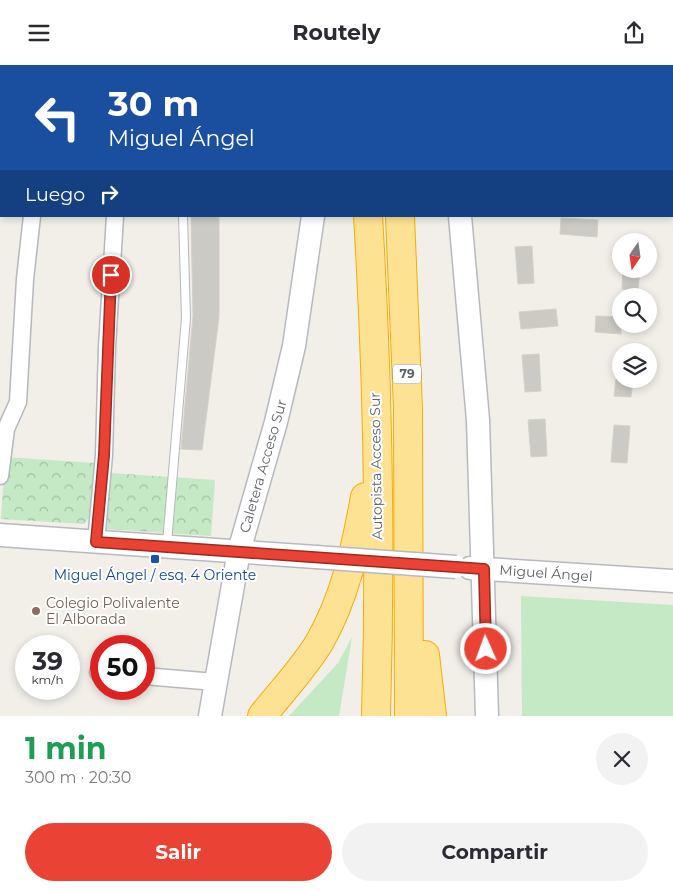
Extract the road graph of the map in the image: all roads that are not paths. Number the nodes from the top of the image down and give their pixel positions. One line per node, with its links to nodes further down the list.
1 (32, 217): 9 (street)
2 (115, 217): 12 (street)
3 (183, 217): 13 (lane)
4 (313, 217): 14 (main road, Caletera Acceso Sur)
5 (368, 217): 8 (highway, Autopista Acceso Sur / 79)
6 (400, 217): 10 (highway, 79)
7 (460, 217): 15 (main road)
8 (376, 413): 20 (highway); 21 (highway, Autopista Acceso Sur / 79)
9 (0, 476)
10 (410, 531): 22 (highway, 79); 23 (highway)
11 (0, 535): 12 (main road, Miguel Ángel)
12 (96, 542): 13 (main road, Miguel Ángel)
13 (166, 546): 14 (main road, Miguel Ángel)
14 (239, 551): 15 (main road, Miguel Ángel, bridge); 18 (main road, Caletera Acceso Sur)
15 (484, 569): 16 (main road, Miguel Ángel); 24 (main road)
16 (673, 581)
17 (155, 677): 18 (street)
18 (215, 682): 19 (main road, Caletera Acceso Sur)
19 (210, 716)
20 (262, 716)
21 (376, 716)
22 (409, 716)
23 (432, 716)
24 (487, 716)

